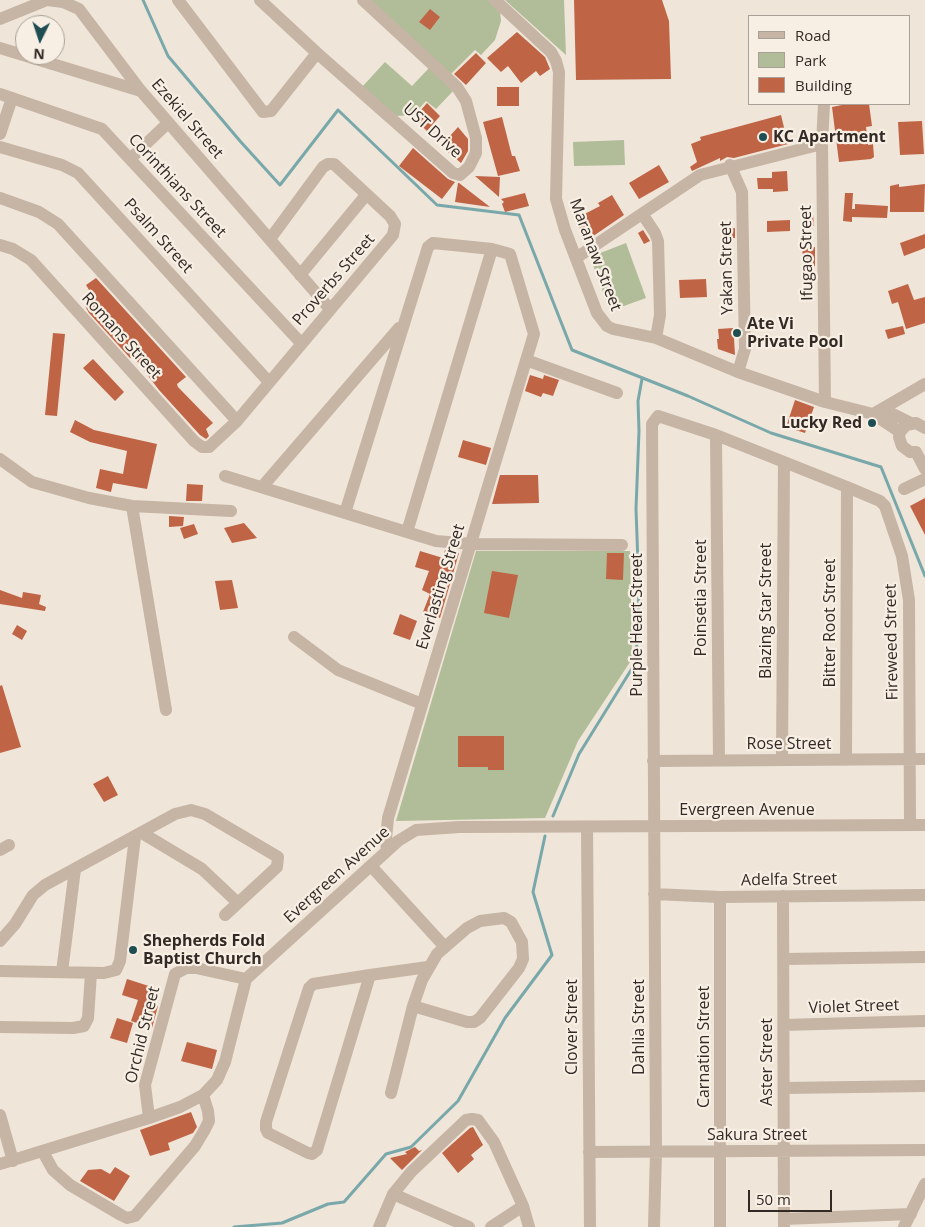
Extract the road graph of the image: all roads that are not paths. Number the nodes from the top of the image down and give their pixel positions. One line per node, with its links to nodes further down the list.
1 (178, 0): 7 (street)
2 (260, 0): 7 (street, UST Drive)
3 (364, 0): 7 (street, UST Drive)
4 (495, 0): 23 (street, Maranaw Street)
5 (0, 18): 8 (street, Ezekiel Street)
6 (0, 48): 8 (street)
7 (317, 53)
8 (142, 91): 11 (street, Ezekiel Street)
9 (6, 96): 12 (street); 15 (street, Corinthians Street)
10 (824, 105): 13 (street, Ifugao Street)
11 (168, 123): 15 (street); 20 (street, Ezekiel Street)
12 (0, 134)
13 (822, 144): 16 (street); 34 (street, Ifugao Street)
14 (0, 147): 31 (street, Psalm Street)
15 (130, 159): 28 (street, Corinthians Street)
16 (730, 165): 19 (street); 30 (street, Yakan Street)
17 (366, 195): 20 (street, Proverbs Street); 24 (street); 25 (street, Proverbs Street)
18 (0, 198): 36 (street)
19 (643, 215): 23 (street); 27 (street)
20 (270, 239): 24 (street, Ezekiel Street)
21 (0, 245): 42 (street, Romans Street)
22 (492, 249): 26 (street); 29 (street, Everlasting Street); 54 (street)
23 (576, 258): 27 (street, Maranaw Street)
24 (300, 275): 25 (street, Ezekiel Street)
25 (330, 309): 28 (street, Proverbs Street)
26 (402, 324): 49 (street); 53 (street)
27 (656, 338): 30 (street, Maranaw Street)
28 (301, 343): 31 (street, Proverbs Street)
29 (526, 360): 33 (street); 55 (street, Everlasting Street)
30 (738, 372): 34 (street, Maranaw Street)
31 (269, 382): 36 (street, Proverbs Street)
32 (925, 384): 35 (street)
33 (617, 393)
34 (825, 402): 35 (street, Maranaw Street)
35 (873, 414): 37 (street, Maranaw Street); 40 (street, Maranaw Street)
36 (237, 420): 42 (street, Proverbs Street)
37 (911, 423): 39 (street, Maranaw Street); 40 (street)
38 (652, 424): 41 (street, Fireweed Street); 65 (street, Purple Heart Street)
39 (925, 428)
40 (900, 432): 45 (street, Maranaw Street)
41 (716, 435): 44 (street, Fireweed Street); 62 (street, Poinsetia Street)
42 (215, 444)
43 (0, 459): 51 (street)
44 (784, 462): 48 (street, Fireweed Street); 63 (street, Blazing Star Street)
45 (925, 469)
46 (225, 476): 49 (street)
47 (925, 479): 50 (street)
48 (847, 486): 60 (street, Fireweed Street); 64 (street, Bitter Root Street)
49 (262, 487): 53 (street)
50 (904, 489)
51 (132, 506): 52 (street); 59 (street)
52 (231, 511)
53 (345, 513): 54 (street)
54 (407, 532): 55 (street)
55 (471, 544): 56 (street); 58 (street, Everlasting Street)
56 (622, 545)
57 (294, 637): 58 (street)
58 (422, 704): 71 (street, Everlasting Street)
59 (166, 710)
60 (910, 759): 61 (street, Rose Street); 64 (street, Rose Street); 66 (street, Fireweed Street)
61 (925, 759)
62 (719, 760): 63 (street, Rose Street); 65 (street, Rose Street)
63 (782, 760): 64 (street, Rose Street)
64 (846, 760)
65 (653, 761): 68 (street, Purple Heart Street)
66 (910, 825): 67 (street, Evergreen Avenue); 68 (street, Evergreen Avenue)
67 (925, 825)
68 (654, 826): 69 (street, Evergreen Avenue); 74 (street, Dahlia Street)
69 (587, 827): 71 (street, Evergreen Avenue); 104 (street, Clover Street)
70 (138, 835): 73 (street); 78 (street); 78 (street); 87 (street)
71 (387, 851): 72 (street, Evergreen Avenue)
72 (371, 866): 81 (street); 89 (street, Evergreen Avenue)
73 (76, 869): 80 (street); 86 (street)
74 (654, 894): 77 (street, Adelfa Street); 105 (street, Dahlia Street)
75 (925, 895): 76 (street, Adelfa Street)
76 (783, 896): 77 (street, Adelfa Street); 83 (street, Aster Street)
77 (720, 897): 101 (street, Carnation Street)
78 (238, 903): 79 (street)
79 (225, 915)
80 (0, 942)
81 (444, 946): 84 (street); 90 (street)
82 (925, 957): 83 (street)
83 (783, 958): 92 (street, Aster Street)
84 (428, 967): 88 (street); 90 (street)
85 (0, 971): 86 (street)
86 (62, 972): 87 (street)
87 (91, 973): 93 (street)
88 (370, 975): 88 (street)
89 (246, 979): 97 (street); 99 (street, Orchid Street)
90 (413, 1006): 96 (street)
91 (925, 1021): 92 (street, Violet Street)
92 (784, 1025): 95 (street, Aster Street)
93 (0, 1027)
94 (925, 1086): 95 (street)
95 (784, 1088): 102 (street, Aster Street)
96 (391, 1093)
97 (203, 1095): 99 (street); 103 (street)
98 (0, 1115): 106 (street)
99 (149, 1118): 103 (street)
100 (925, 1150): 102 (street, Sakura Street)
101 (720, 1151): 102 (street, Sakura Street); 105 (street, Sakura Street); 119 (street, Carnation Street)
102 (784, 1151): 112 (street, Aster Street)
103 (43, 1152): 106 (street)
104 (589, 1152): 105 (street, Sakura Street); 117 (street, Clover Street)
105 (656, 1152): 118 (street, Dahlia Street)
106 (14, 1161): 107 (street)
107 (0, 1164)
108 (925, 1184): 111 (street)
109 (393, 1194): 110 (street); 113 (street); 114 (street)
110 (523, 1206): 115 (street); 116 (street)
111 (911, 1214): 112 (street); 120 (street)
112 (784, 1223)
113 (379, 1227)
114 (469, 1227)
115 (492, 1227)
116 (529, 1227)
117 (590, 1227)
118 (654, 1227)
119 (720, 1227)
120 (904, 1227)

